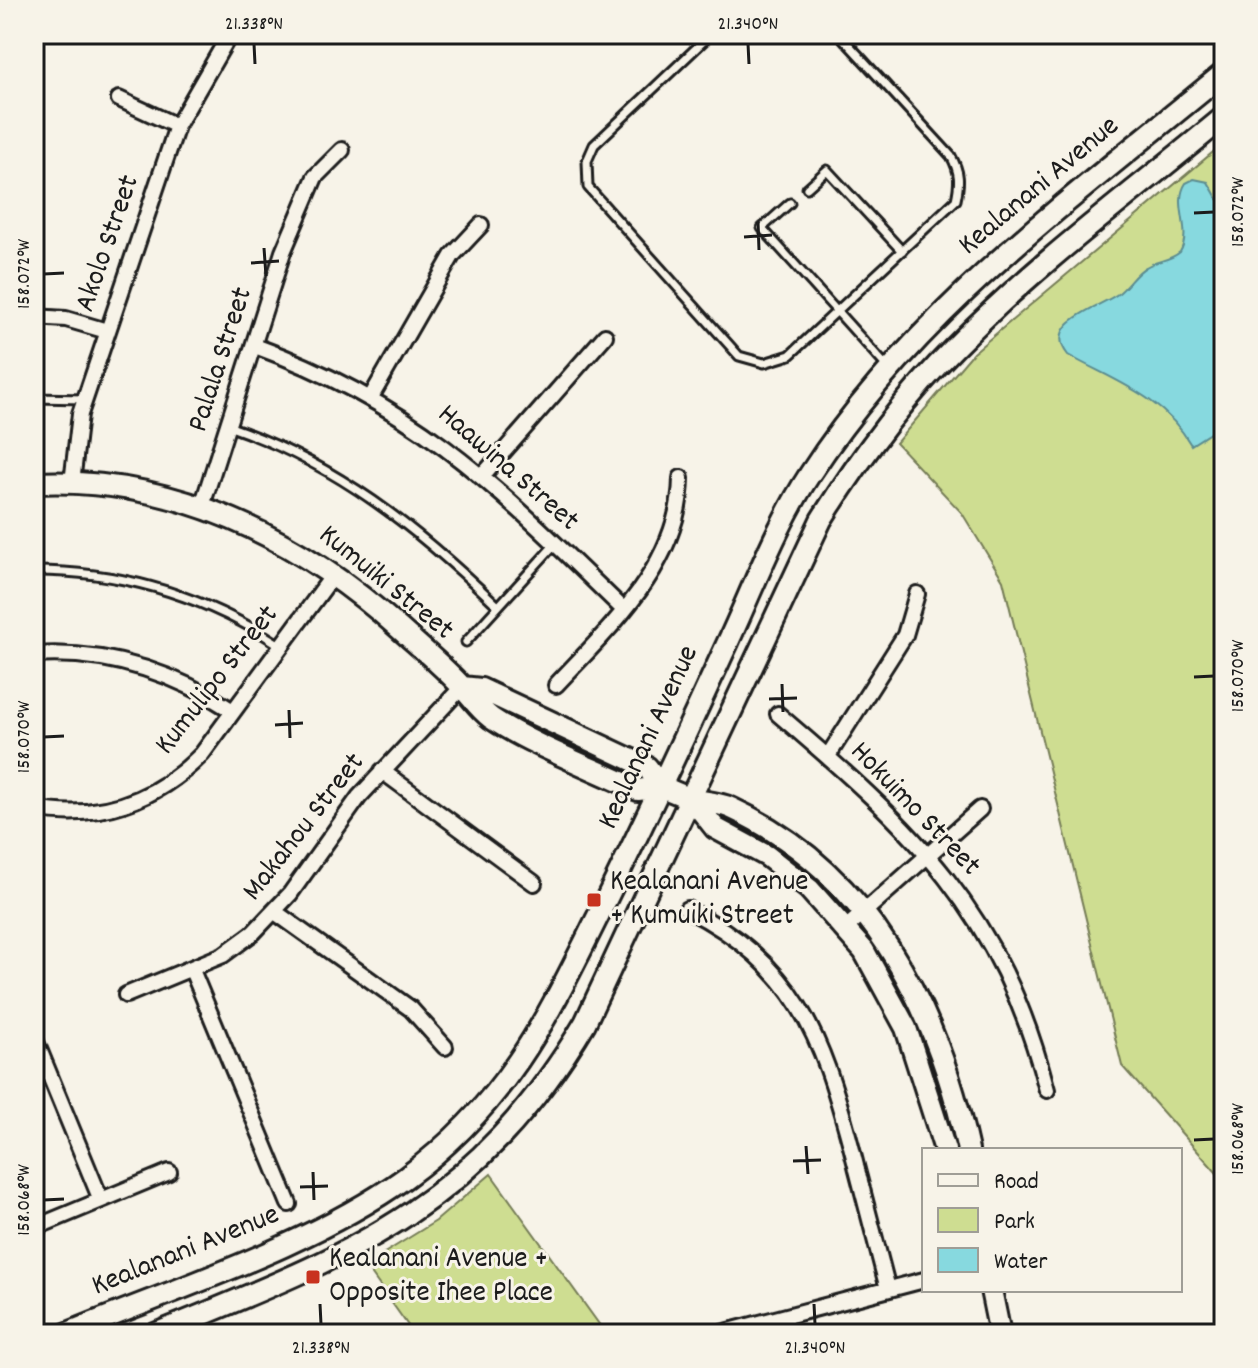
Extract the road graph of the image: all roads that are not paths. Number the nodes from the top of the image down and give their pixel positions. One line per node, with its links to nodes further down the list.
1 (230, 34): 7 (street, Akolo Street)
2 (711, 34): 13 (lane)
3 (839, 34): 12 (lane)
4 (1224, 73): 18 (street, Kealanani Avenue)
5 (119, 99): 7 (street)
6 (1224, 117): 44 (street, Kealanani Avenue)
7 (177, 126): 15 (street, Akolo Street)
8 (342, 150): 17 (street, Palala Street)
9 (807, 188): 12 (lane)
10 (790, 203): 13 (lane)
11 (481, 225): 19 (street)
12 (902, 251): 13 (lane)
13 (838, 312): 18 (lane)
14 (34, 317): 15 (street)
15 (107, 331): 21 (street, Akolo Street)
16 (605, 336): 23 (street)
17 (255, 346): 19 (street, Haawina Street); 22 (street, Palala Street)
18 (889, 369): 43 (street, Kealanani Avenue)
19 (371, 397): 23 (street, Haawina Street)
20 (34, 398): 21 (lane)
21 (85, 399): 26 (street, Akolo Street)
22 (228, 426): 27 (street, Palala Street); 32 (lane)
23 (483, 475): 28 (street, Haawina Street)
24 (681, 478): 33 (street)
25 (34, 483): 26 (street, Kumuiki Street)
26 (72, 483): 27 (street, Kumuiki Street)
27 (202, 506): 30 (street, Kumuiki Street)
28 (555, 544): 32 (lane); 33 (street, Haawina Street)
29 (34, 571): 35 (lane)
30 (334, 574): 35 (street, Kumulipo Street); 38 (street, Kumuiki Street)
31 (917, 594): 41 (street)
32 (498, 606): 34 (lane)
33 (624, 610): 37 (street)
34 (466, 642)
35 (281, 646): 39 (street, Kumulipo Street)
36 (34, 655): 39 (street)
37 (556, 685)
38 (462, 687): 42 (street, Makahou Street); 43 (street, Kumuiki Street)
39 (233, 711): 45 (street, Kumulipo Street)
40 (778, 714): 41 (street, Hokuimo Street)
41 (828, 756): 47 (street, Hokuimo Street)
42 (382, 771): 48 (street); 50 (street, Makahou Street)
43 (662, 787): 44 (street, Kumuiki Street); 67 (street, Kealanani Avenue)
44 (692, 799): 51 (street, Kumuiki Street); 52 (street); 68 (street, Kealanani Avenue)
45 (34, 809)
46 (980, 809): 47 (street)
47 (929, 856): 51 (street); 57 (street, Hokuimo Street)
48 (534, 883)
49 (687, 909): 65 (street)
50 (275, 912): 53 (street, Makahou Street); 56 (street)
51 (864, 912): 52 (street); 59 (street, Kumuiki Street)
52 (846, 928): 58 (street)
53 (192, 970): 54 (street, Makahou Street); 62 (street)
54 (126, 995)
55 (36, 1046): 61 (street)
56 (445, 1047)
57 (1047, 1090)
58 (944, 1148)
59 (968, 1148)
60 (169, 1172): 61 (street)
61 (101, 1200): 63 (street)
62 (289, 1204)
63 (34, 1228)
64 (922, 1280): 65 (street)
65 (888, 1289): 69 (street)
66 (991, 1292): 70 (street)
67 (66, 1334)
68 (155, 1334)
69 (718, 1334)
70 (1000, 1334)

